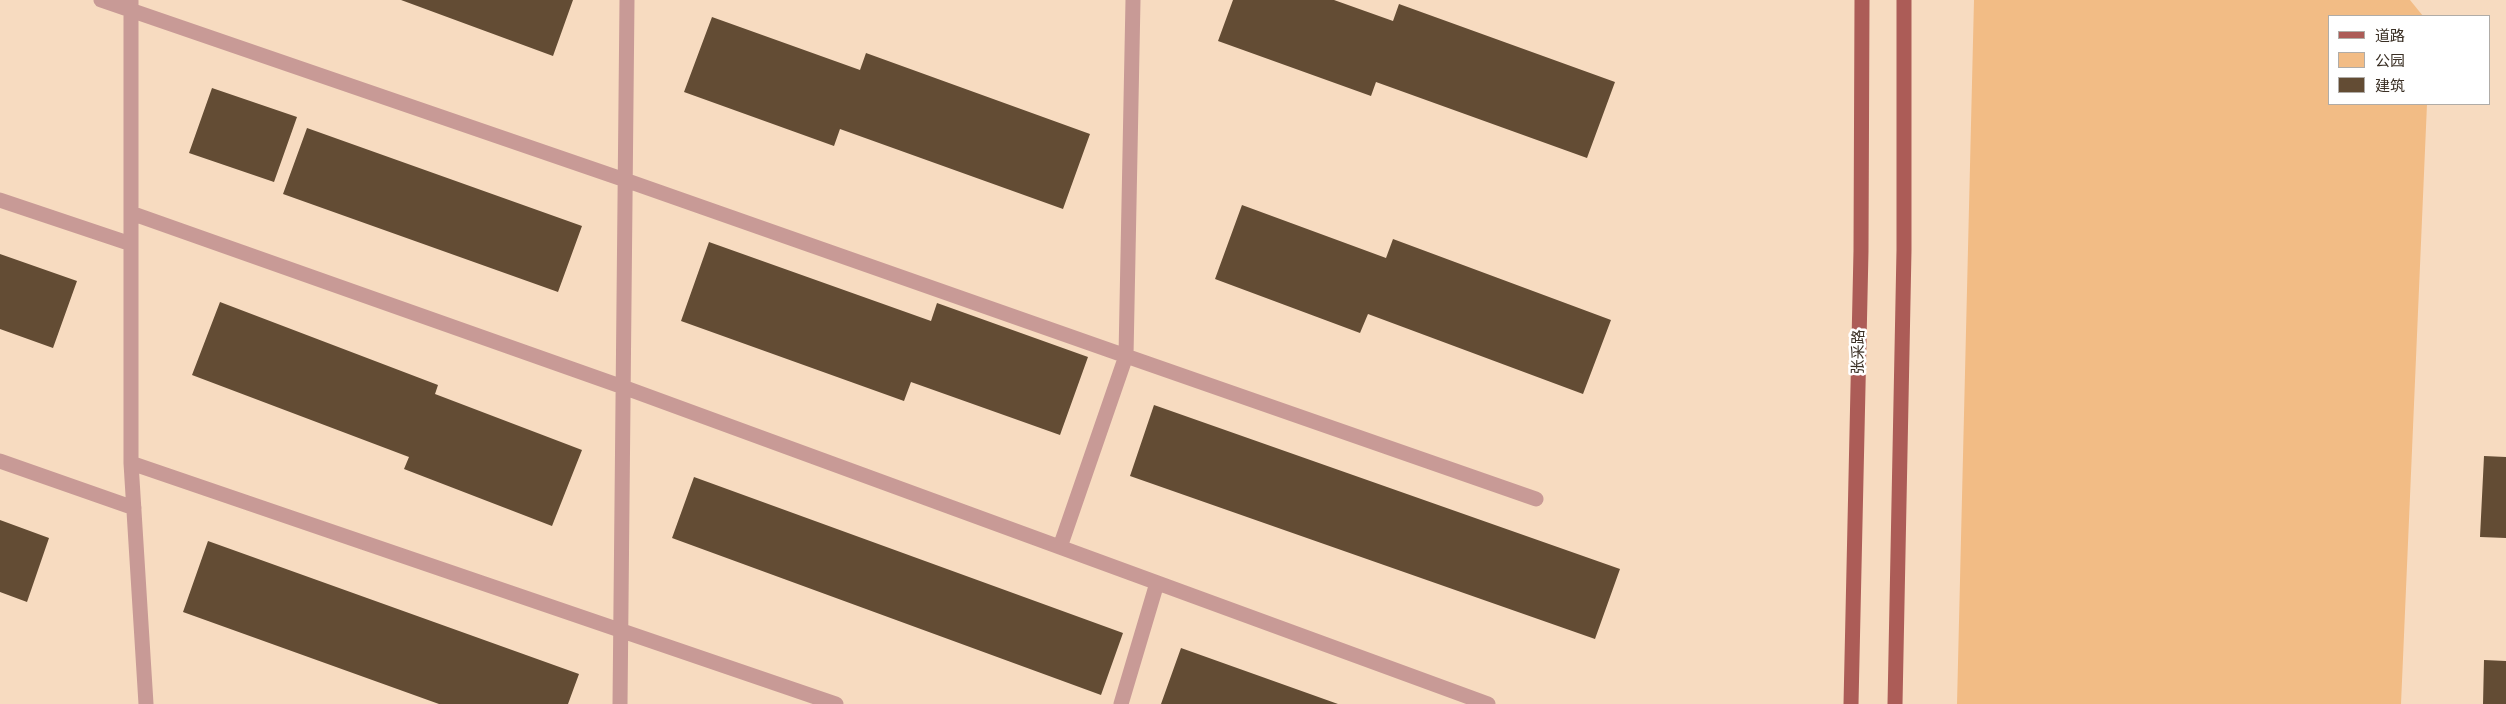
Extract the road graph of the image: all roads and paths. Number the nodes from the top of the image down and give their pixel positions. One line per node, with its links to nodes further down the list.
1 (101, 0): 6 (lane)
2 (627, 0): 7 (lane)
3 (1133, 0): 11 (lane)
4 (1862, 0): 25 (main road, 张采路)
5 (1904, 0): 26 (main road)
6 (131, 5): 7 (lane); 9 (lane)
7 (625, 180): 11 (lane); 12 (lane)
8 (0, 200): 10 (lane)
9 (131, 213): 10 (lane); 12 (lane)
10 (131, 244): 14 (lane)
11 (1126, 356): 15 (lane); 17 (lane)
12 (623, 387): 17 (lane); 19 (lane)
13 (0, 461): 16 (lane)
14 (131, 463): 16 (lane); 19 (lane)
15 (1536, 499)
16 (134, 508): 20 (lane)
17 (1060, 547): 18 (lane)
18 (1157, 583): 23 (lane); 24 (lane)
19 (620, 630): 21 (lane); 22 (lane)
20 (150, 702)
21 (620, 704)
22 (836, 704)
23 (1121, 704)
24 (1488, 704)
25 (1851, 704)
26 (1894, 704)

